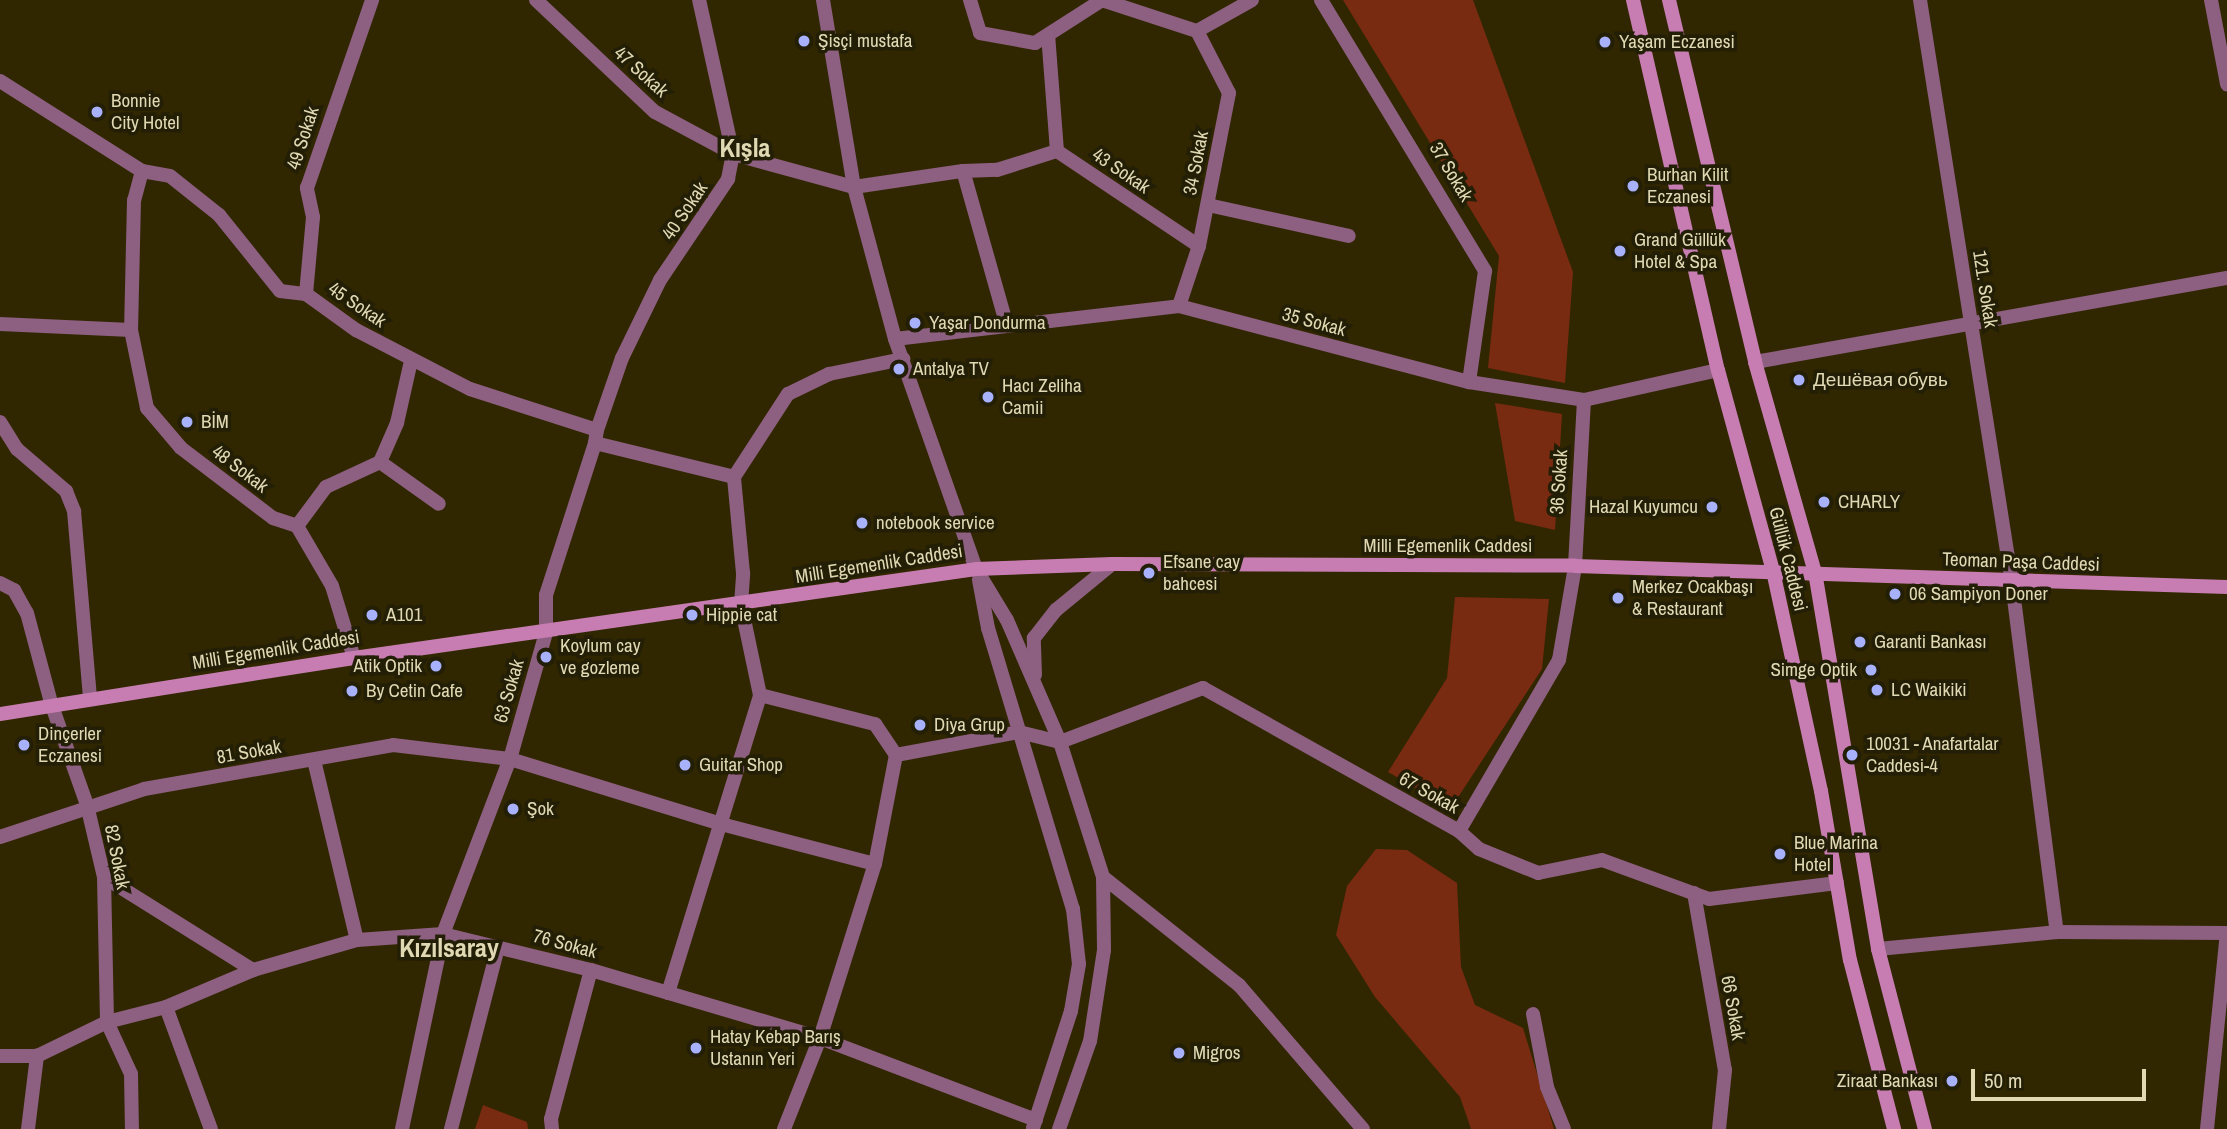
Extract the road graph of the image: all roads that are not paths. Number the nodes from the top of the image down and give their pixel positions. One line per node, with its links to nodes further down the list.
1 (372, 0): 26 (street, 49 Sokak)
2 (536, 0): 18 (street, 47 Sokak)
3 (699, 0): 18 (street, 40 Sokak)
4 (823, 0): 21 (street)
5 (970, 0): 14 (street)
6 (1102, 0): 13 (street); 14 (street)
7 (1252, 0): 13 (street)
8 (1321, 0): 37 (street, 37 Sokak)
9 (1633, 0): 36 (main road, Güllük Caddesi)
10 (1669, 0): 35 (main road, Güllük Caddesi)
11 (1920, 0): 29 (street, 121. Sokak)
12 (2211, 0): 16 (street)
13 (1197, 31): 22 (street, 34 Sokak)
14 (1048, 35): 17 (street)
15 (0, 81): 19 (street, 45 Sokak)
16 (2227, 84)
17 (1057, 151): 20 (street); 24 (street, 43 Sokak)
18 (733, 154): 21 (street, 47 Sokak); 40 (street, 40 Sokak)
19 (142, 171): 26 (street, 45 Sokak); 31 (street, 48 Sokak)
20 (963, 171): 21 (street); 30 (street)
21 (854, 187): 32 (street)
22 (1208, 205): 23 (street); 24 (street, 34 Sokak)
23 (1349, 236)
24 (1199, 246): 27 (street, 34 Sokak)
25 (2227, 278): 29 (street)
26 (306, 294): 34 (street, 45 Sokak)
27 (1179, 306): 30 (street, 35 Sokak); 37 (street, 35 Sokak)
28 (0, 324): 31 (street)
29 (1970, 324): 35 (street); 52 (street, 121. Sokak)
30 (1007, 326): 32 (street, 35 Sokak)
31 (131, 330): 44 (street, 48 Sokak)
32 (895, 339): 33 (street)
33 (903, 359): 42 (street); 48 (street)
34 (411, 361): 40 (street, 45 Sokak); 41 (street)
35 (1755, 362): 50 (main road, Güllük Caddesi)
36 (1718, 370): 38 (street, 35 Sokak); 49 (main road, Güllük Caddesi)
37 (1469, 382): 38 (street, 35 Sokak)
38 (1584, 400): 47 (street, 36 Sokak)
39 (0, 422): 59 (street)
40 (596, 437): 42 (street, 45 Sokak); 46 (street, 40 Sokak)
41 (380, 461): 43 (street); 44 (street)
42 (734, 477): 54 (street)
43 (439, 504)
44 (297, 526): 56 (street)
45 (1112, 564): 47 (main road, Milli Egemenlik Caddesi); 48 (main road, Milli Egemenlik Caddesi); 57 (street)
46 (556, 566): 55 (street, 63 Sokak)
47 (1575, 566): 49 (main road, Milli Egemenlik Caddesi); 69 (street, 36 Sokak)
48 (976, 569): 54 (main road, Milli Egemenlik Caddesi); 57 (street); 62 (street)
49 (1773, 571): 50 (main road, Teoman Paşa Caddesi); 74 (main road, Güllük Caddesi)
50 (1815, 572): 52 (main road, Teoman Paşa Caddesi); 81 (main road, Güllük Caddesi)
51 (0, 583): 60 (street, 82 Sokak)
52 (2012, 583): 53 (main road, Teoman Paşa Caddesi); 76 (street, 121. Sokak)
53 (2227, 587)
54 (741, 605): 55 (main road, Milli Egemenlik Caddesi); 58 (street)
55 (546, 633): 56 (main road, Milli Egemenlik Caddesi); 66 (street, 63 Sokak)
56 (354, 658): 59 (main road, Milli Egemenlik Caddesi)
57 (1035, 683): 63 (street)
58 (760, 695): 64 (street); 68 (street)
59 (90, 698): 60 (main road, Milli Egemenlik Caddesi)
60 (52, 706): 61 (main road, Milli Egemenlik Caddesi); 67 (street, 82 Sokak)
61 (0, 714)
62 (1019, 732): 63 (street); 64 (street); 91 (street)
63 (1060, 742): 69 (street, 67 Sokak); 73 (street)
64 (896, 755): 71 (street)
65 (314, 760): 66 (street, 81 Sokak); 67 (street, 81 Sokak); 79 (street)
66 (510, 760): 68 (street, 81 Sokak); 78 (street, 63 Sokak)
67 (87, 806): 70 (street, 81 Sokak); 72 (street, 82 Sokak)
68 (721, 824): 71 (street, 81 Sokak); 84 (street)
69 (1459, 831): 75 (street, 67 Sokak)
70 (0, 837)
71 (875, 864): 88 (street)
72 (104, 877): 82 (street); 87 (street, 82 Sokak)
73 (1103, 877): 99 (street); 100 (street)
74 (1837, 883): 75 (street, 67 Sokak); 103 (main road, Güllük Caddesi)
75 (1694, 894): 102 (street, 66 Sokak)
76 (2057, 932): 77 (street); 81 (street)
77 (2227, 933): 105 (street)
78 (443, 934): 79 (street, 76 Sokak); 80 (street, 76 Sokak); 95 (street, 63 Sokak)
79 (357, 940): 82 (street, 76 Sokak)
80 (498, 947): 83 (street, 76 Sokak); 96 (street)
81 (1878, 949): 104 (main road, Güllük Caddesi)
82 (253, 970): 85 (street, 76 Sokak)
83 (591, 970): 84 (street, 76 Sokak); 97 (street)
84 (668, 993): 88 (street, 76 Sokak)
85 (166, 1007): 87 (street, 76 Sokak); 94 (street)
86 (1533, 1014): 101 (street)
87 (107, 1022): 90 (street, 76 Sokak); 93 (street)
88 (820, 1038): 91 (street, 76 Sokak); 98 (street)
89 (0, 1055): 90 (street, 76 Sokak)
90 (37, 1056): 92 (street)
91 (1036, 1126)
92 (34, 1128)
93 (132, 1129)
94 (211, 1129)
95 (402, 1129)
96 (451, 1129)
97 (552, 1129)
98 (784, 1129)
99 (1059, 1129)
100 (1363, 1129)
101 (1564, 1129)
102 (1719, 1129)
103 (1894, 1129)
104 (1925, 1129)
105 (2207, 1129)

